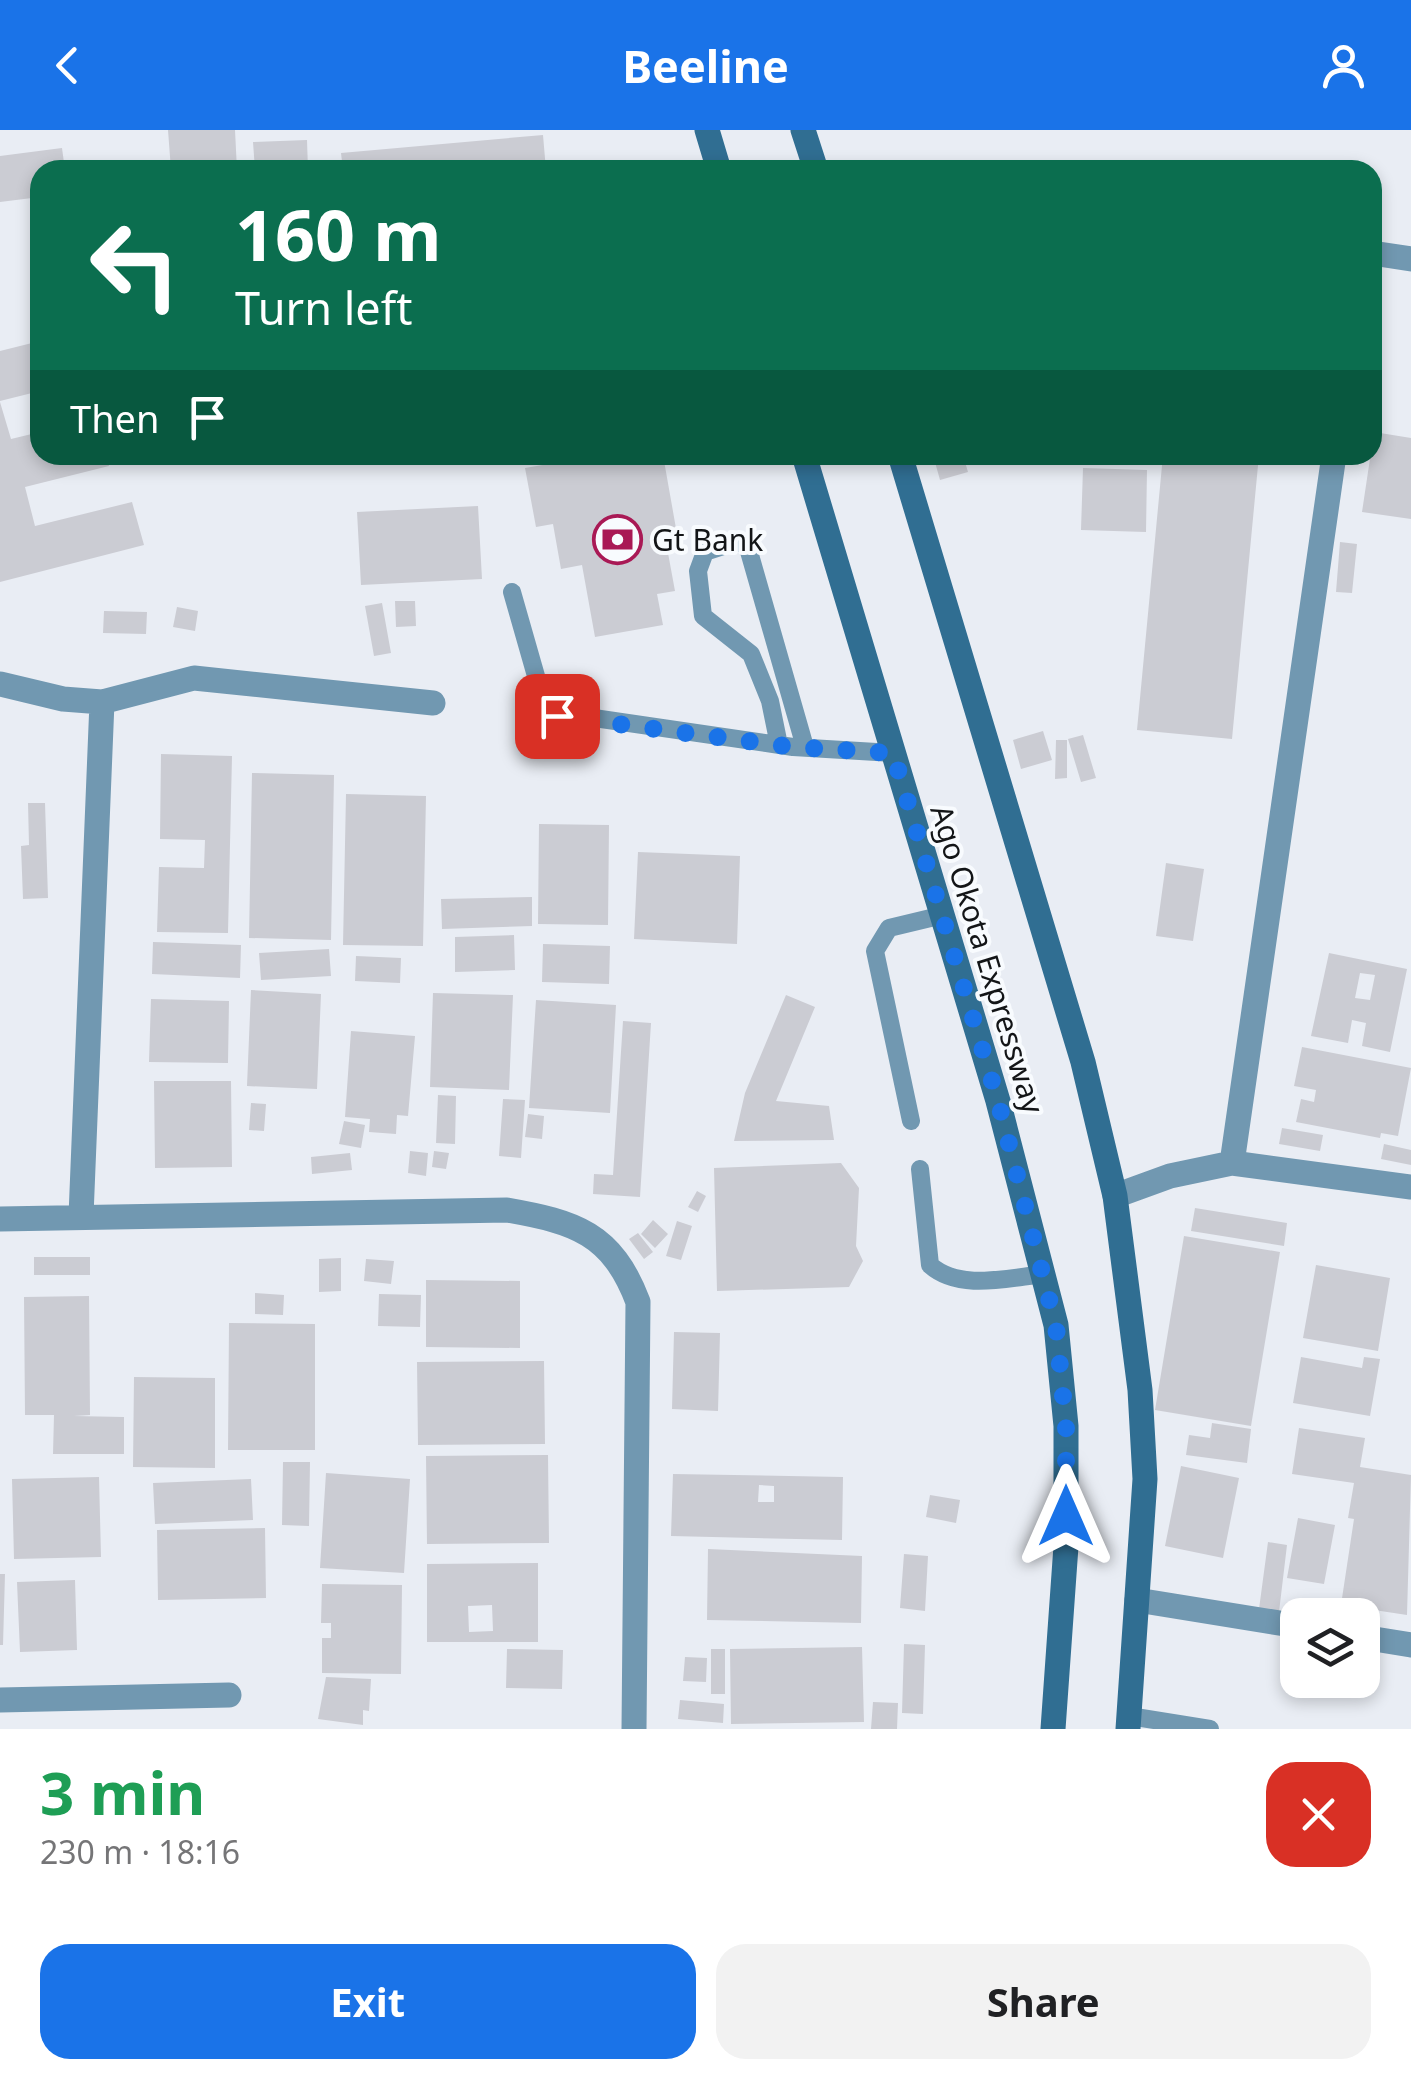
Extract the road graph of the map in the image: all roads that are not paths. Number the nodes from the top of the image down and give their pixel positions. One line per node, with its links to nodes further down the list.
1 (707, 130): 3 (main road)
2 (803, 130): 4 (main road)
3 (716, 160)
4 (813, 160)
5 (1382, 255): 6 (street)
6 (1411, 259)
7 (807, 465): 16 (main road, Ago Okota Expressway)
8 (903, 465): 22 (main road, Ago Okota Expressway)
9 (1333, 465): 19 (street)
10 (512, 592): 14 (lane)
11 (0, 684): 12 (street)
12 (102, 702): 13 (street); 23 (street)
13 (433, 703)
14 (779, 745): 15 (lane); 15 (lane)
15 (805, 747): 16 (lane)
16 (893, 753): 17 (main road, Ago Okota Expressway)
17 (939, 916): 18 (lane); 25 (main road, Ago Okota Expressway)
18 (911, 1120)
19 (1232, 1163): 21 (street); 22 (street)
20 (920, 1169): 25 (lane)
21 (1411, 1188)
22 (1115, 1196): 26 (main road, Ago Okota Expressway)
23 (81, 1216): 24 (street); 33 (street)
24 (0, 1219)
25 (1044, 1274): 34 (main road, Ago Okota Expressway)
26 (1137, 1600): 27 (street); 32 (main road, Ago Okota Expressway)
27 (1280, 1623)
28 (1380, 1640): 29 (street)
29 (1411, 1645)
30 (230, 1695): 31 (street)
31 (0, 1700)
32 (1129, 1723): 35 (lane)
33 (634, 1729)
34 (1053, 1729)
35 (1210, 1729)

